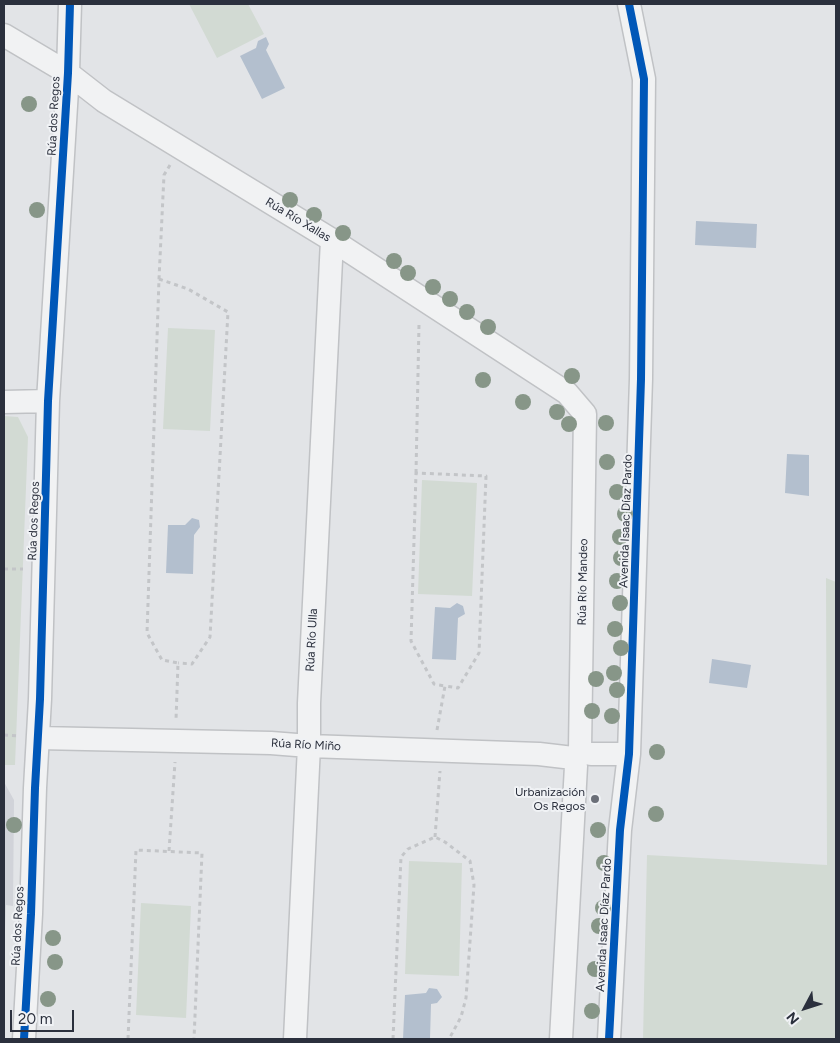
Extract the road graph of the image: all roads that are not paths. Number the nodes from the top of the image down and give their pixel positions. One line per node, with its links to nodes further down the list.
1 (70, 4): 4 (street, Rúa dos Regos)
2 (628, 4): 11 (street, Avenida Isaac Díaz Pardo)
3 (4, 35): 4 (street, Rúa Río Xallas)
4 (68, 73): 5 (street, Rúa Río Xallas); 6 (street, Rúa dos Regos)
5 (332, 240): 8 (street, Rúa Río Xallas); 10 (street, Rúa Río Ulla)
6 (48, 401): 7 (street); 9 (street, Rúa dos Regos)
7 (4, 402)
8 (585, 414): 12 (street, Rúa Río Mandeo)
9 (39, 738): 10 (street, Rúa Río Miño); 13 (street, Rúa dos Regos)
10 (309, 746): 12 (street, Rúa Río Miño); 14 (street, Rúa Río Ulla)
11 (629, 754): 12 (street, Rúa Río Miño); 16 (street, Avenida Isaac Díaz Pardo)
12 (580, 757): 15 (street, Rúa Río Mandeo)
13 (24, 1039)
14 (294, 1039)
15 (561, 1039)
16 (609, 1039)

